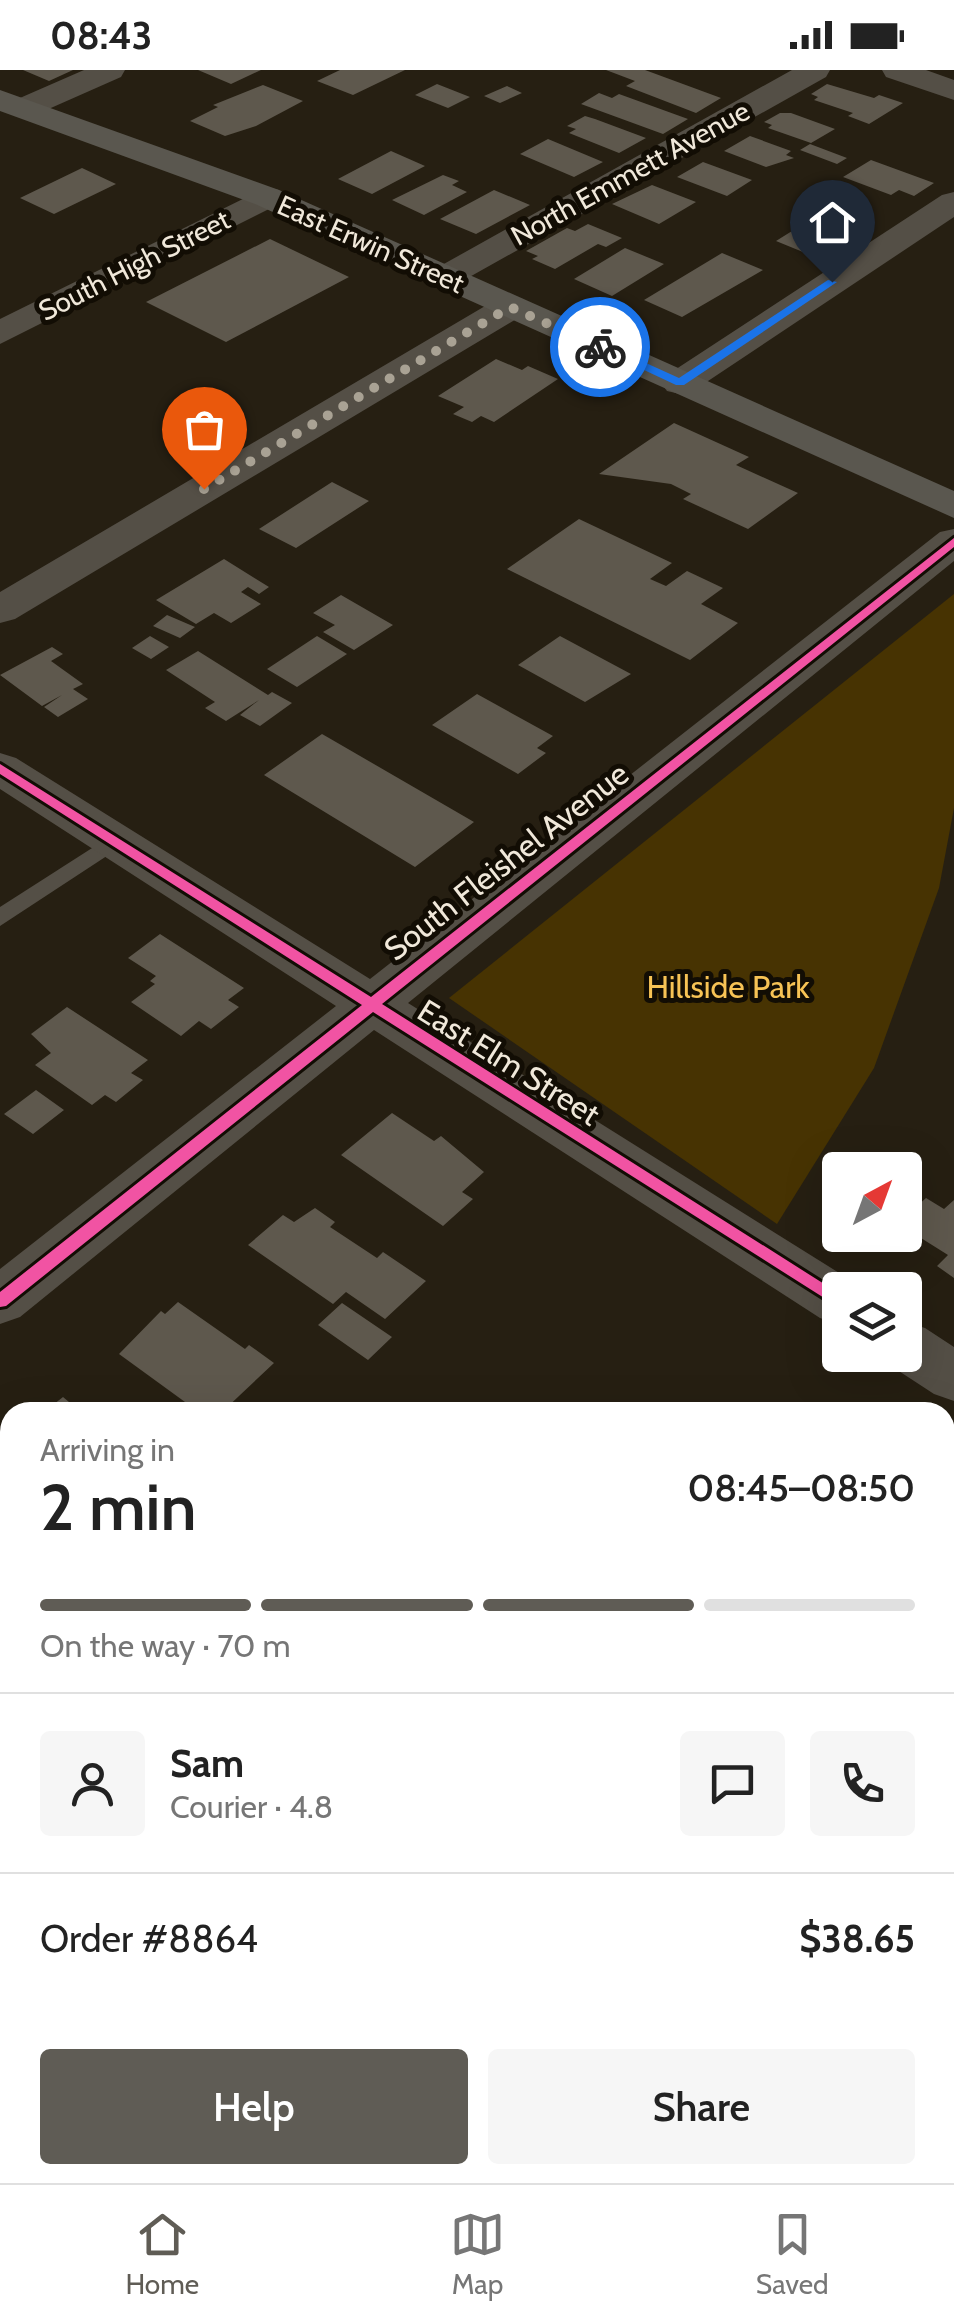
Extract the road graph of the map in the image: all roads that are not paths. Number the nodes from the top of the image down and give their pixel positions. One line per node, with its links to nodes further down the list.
1 (110, 70): 5 (street)
2 (816, 70): 8 (street, North Emmett Avenue)
3 (896, 70): 4 (street)
4 (954, 90)
5 (12, 104): 6 (main road, East Erwin Street)
6 (267, 198): 8 (main road, East Erwin Street); 10 (street, South High Street)
7 (954, 202): 11 (street)
8 (445, 277): 9 (main road, East Erwin Street)
9 (510, 307): 11 (main road, East Erwin Street); 14 (street)
10 (0, 333)
11 (680, 382): 12 (main road, East Erwin Street)
12 (954, 506)
13 (954, 541): 18 (street, South Fleishel Avenue)
14 (0, 610)
15 (0, 768): 16 (street, East Elm Street)
16 (114, 841): 17 (lane); 18 (street, East Elm Street)
17 (0, 918)
18 (368, 1006): 19 (street, East Elm Street); 20 (street, South Fleishel Avenue)
19 (822, 1291)
20 (0, 1302)
21 (922, 1356): 22 (street)
22 (954, 1376)

